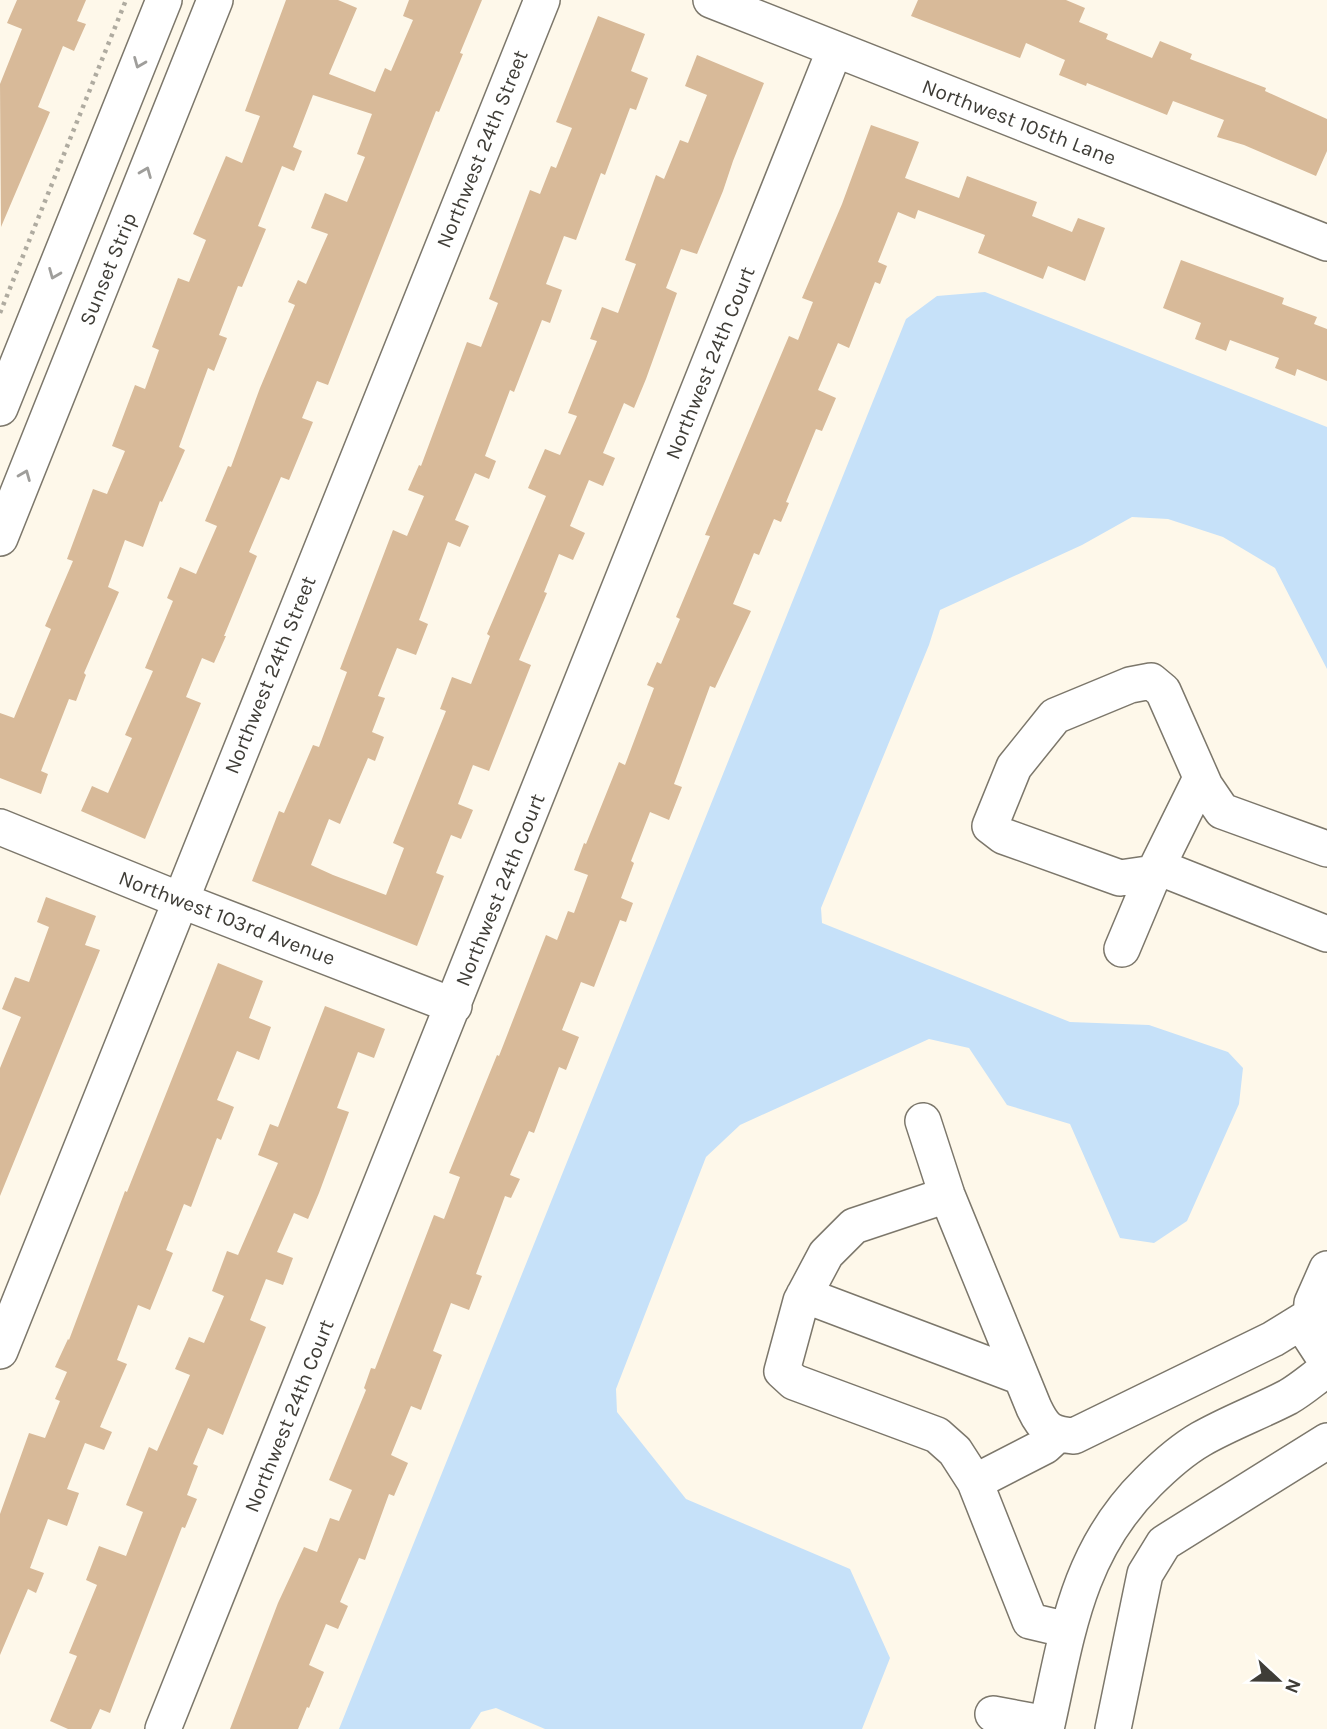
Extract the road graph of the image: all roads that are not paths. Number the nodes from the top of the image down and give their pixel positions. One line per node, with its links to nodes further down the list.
1 (164, 0): 7 (street, one-way to 7)
2 (215, 0): 8 (street, Sunset Strip, one-way to 2)
3 (542, 0): 13 (street, Northwest 24th Street)
4 (711, 0): 5 (street, Northwest 105th Lane)
5 (835, 49): 6 (street, Northwest 105th Lane); 16 (street, Northwest 24th Court)
6 (1327, 243)
7 (0, 408)
8 (0, 538)
9 (1201, 778): 11 (street); 12 (street); 12 (street)
10 (0, 827): 13 (street, Northwest 103rd Avenue)
11 (1327, 849)
12 (1154, 873): 14 (street); 15 (street)
13 (180, 900): 16 (street, Northwest 103rd Avenue); 22 (street, Northwest 24th Street)
14 (1327, 934)
15 (1122, 949)
16 (454, 1006): 32 (street, Northwest 24th Court)
17 (923, 1121): 18 (street)
18 (947, 1195): 20 (street); 25 (street)
19 (1327, 1269): 21 (street)
20 (804, 1295): 25 (street); 28 (street)
21 (1311, 1315): 23 (street); 26 (street)
22 (0, 1352)
23 (1327, 1362)
24 (1327, 1369): 29 (street)
25 (1021, 1377): 26 (street)
26 (1059, 1434): 28 (street)
27 (1327, 1441): 33 (street)
28 (975, 1482): 29 (street)
29 (1068, 1630): 31 (street)
30 (993, 1714): 31 (street)
31 (1046, 1727)
32 (163, 1729)
33 (1113, 1729)

